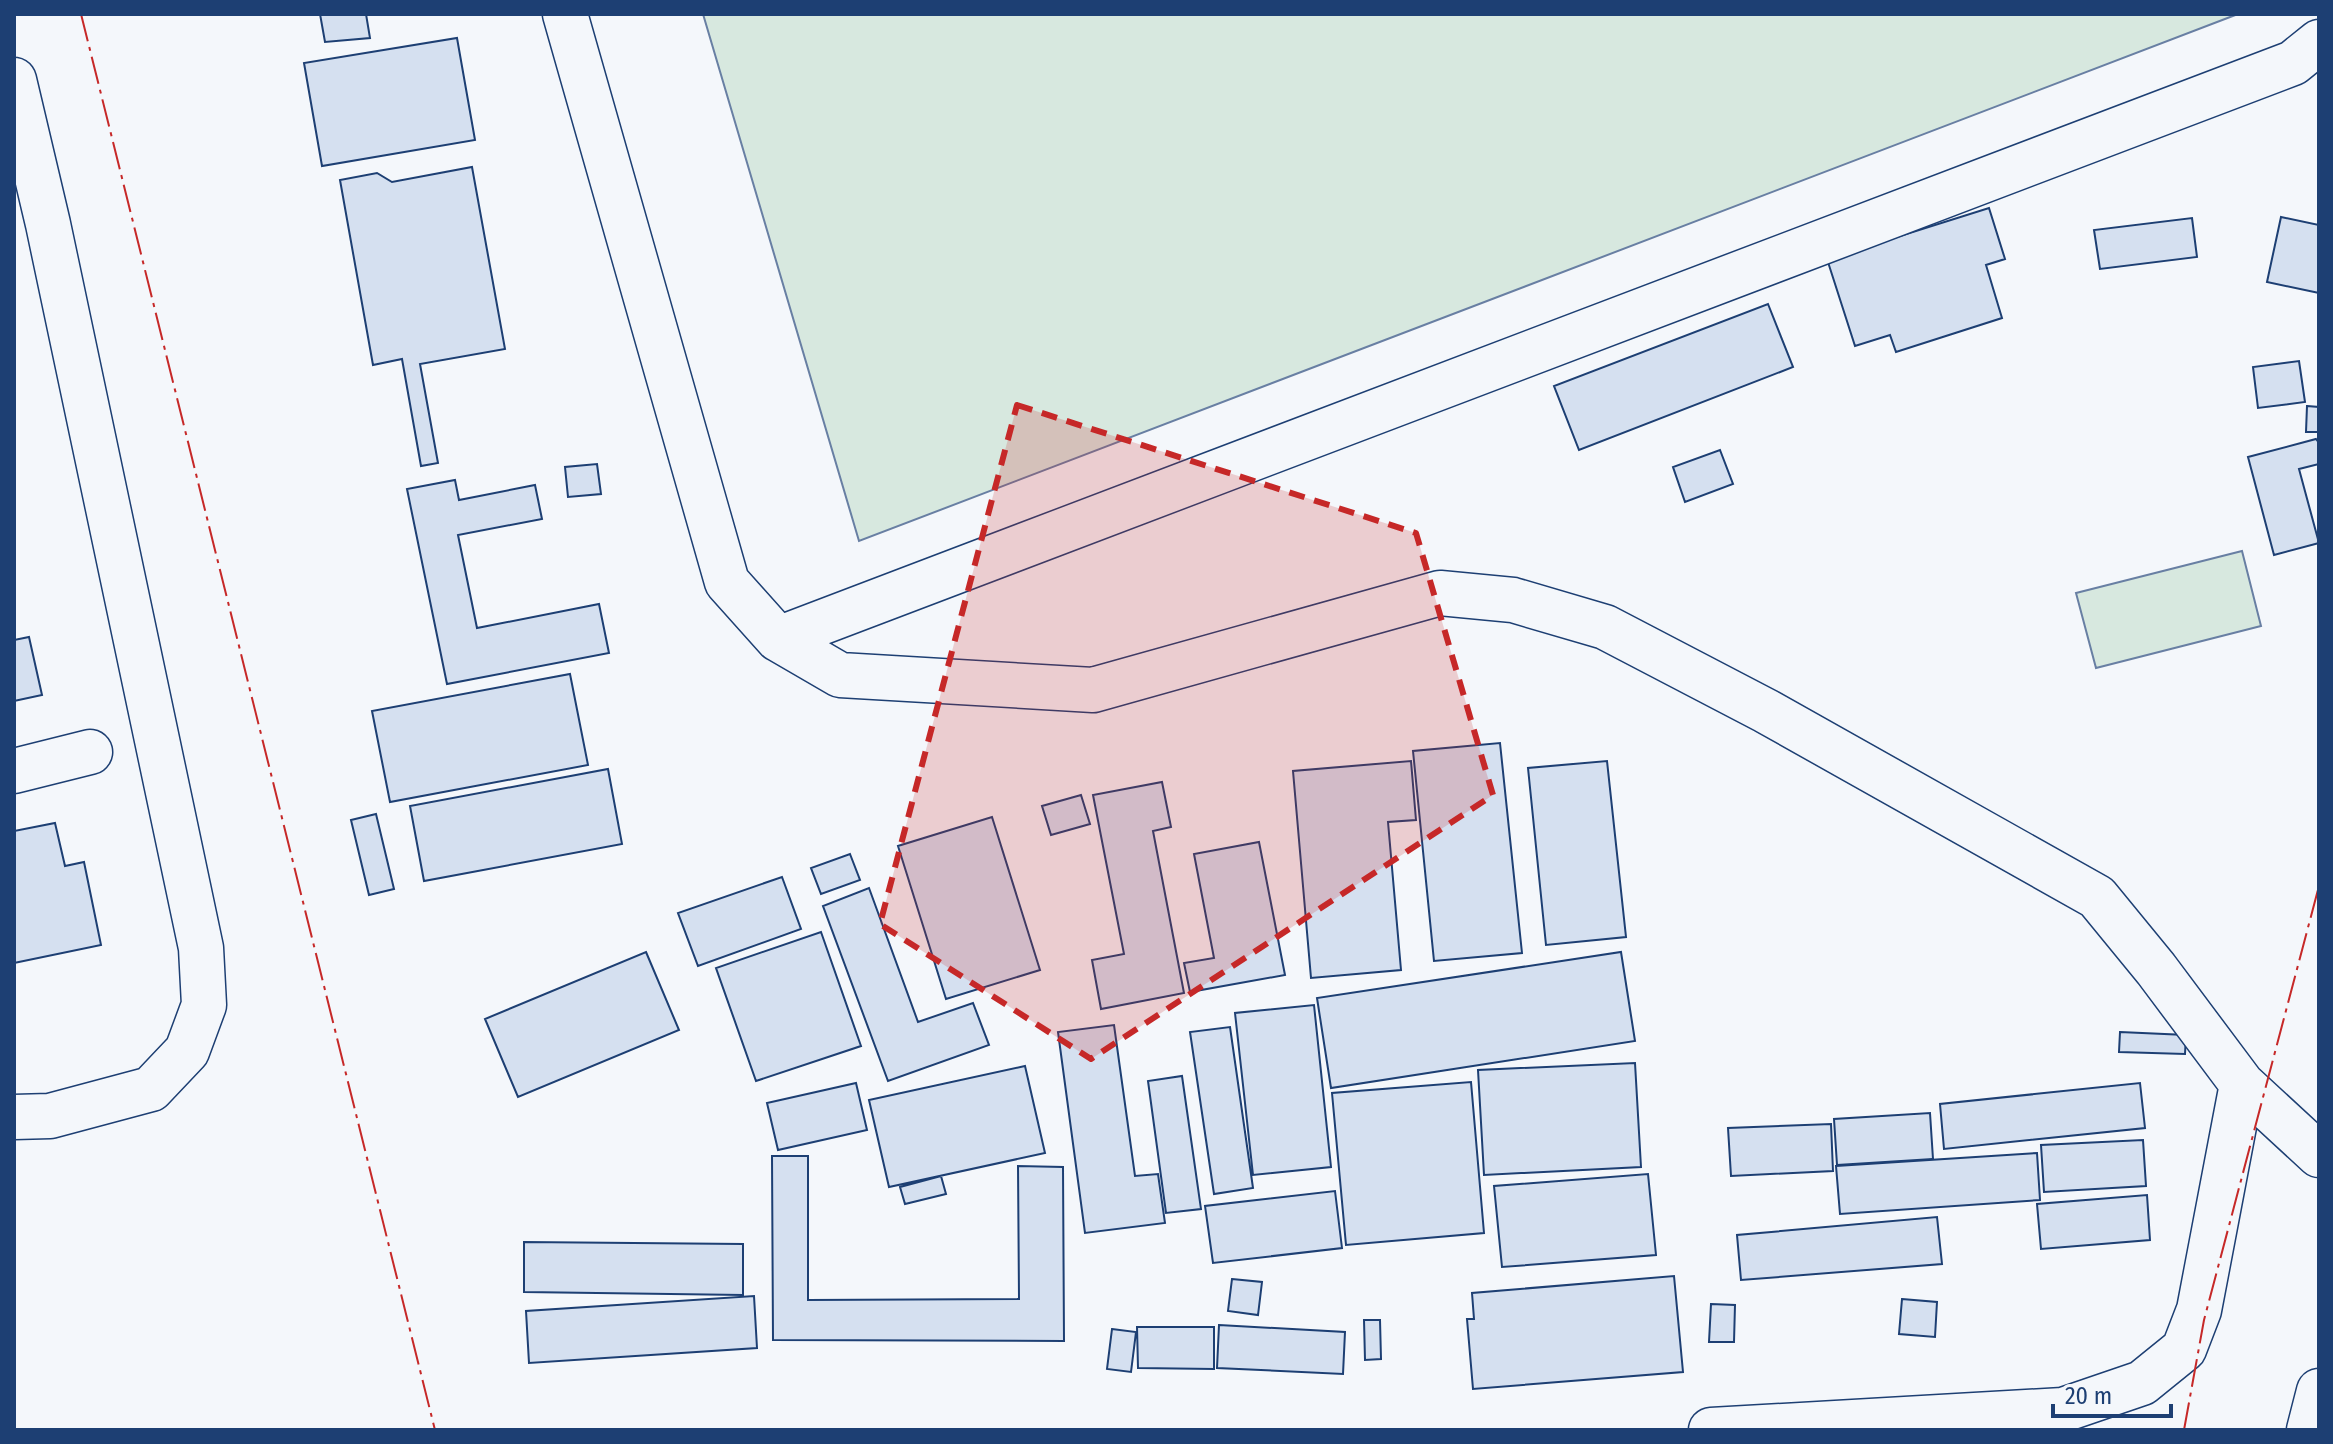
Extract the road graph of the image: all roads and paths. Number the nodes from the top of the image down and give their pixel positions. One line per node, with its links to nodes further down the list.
1 (565, 14): 5 (main road)
2 (2319, 42): 5 (main road)
3 (14, 80): 4 (main road)
4 (31, 229): 9 (main road)
5 (778, 639): 8 (main road)
6 (90, 752): 7 (main road)
7 (14, 771)
8 (2242, 1084): 10 (main road); 12 (main road)
9 (14, 1117)
10 (2319, 1155)
11 (2319, 1391): 13 (main road)
12 (1711, 1430)
13 (2309, 1430)

